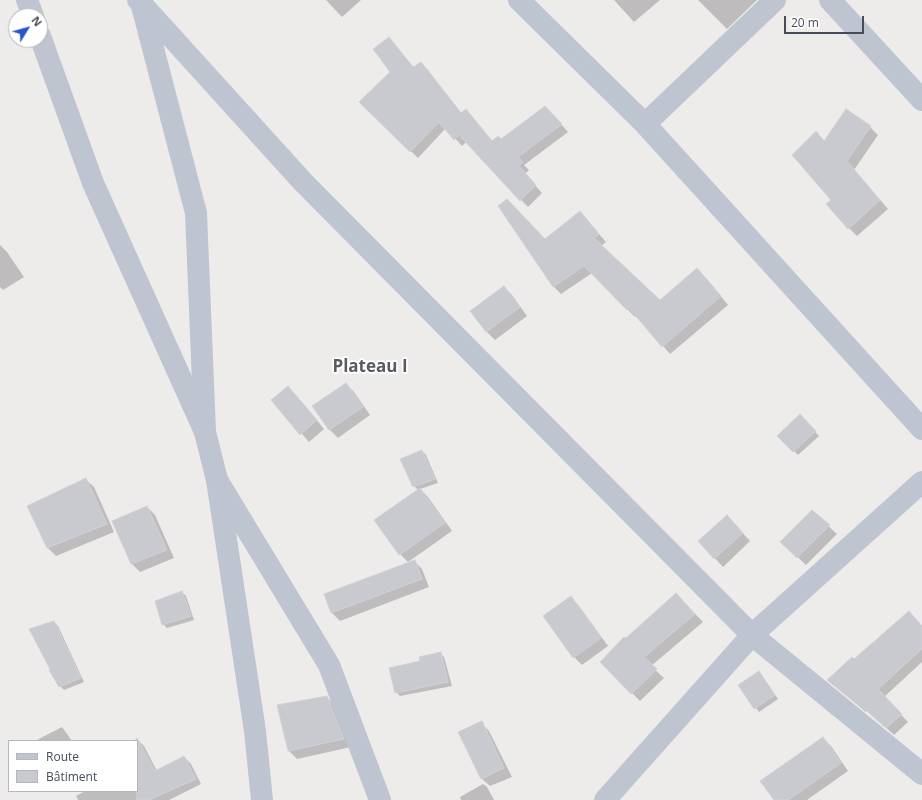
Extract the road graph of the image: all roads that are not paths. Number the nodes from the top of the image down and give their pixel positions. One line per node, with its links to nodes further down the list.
1 (519, 0): 7 (street)
2 (775, 0): 7 (street)
3 (830, 0): 6 (street)
4 (141, 1): 9 (street); 12 (street)
5 (44, 48): 9 (street)
6 (922, 100)
7 (645, 124): 8 (street)
8 (922, 429)
9 (205, 432): 10 (street)
10 (216, 480): 14 (street); 15 (street)
11 (922, 482): 12 (street)
12 (752, 635): 13 (street); 16 (street)
13 (922, 774)
14 (262, 800)
15 (380, 800)
16 (605, 800)

